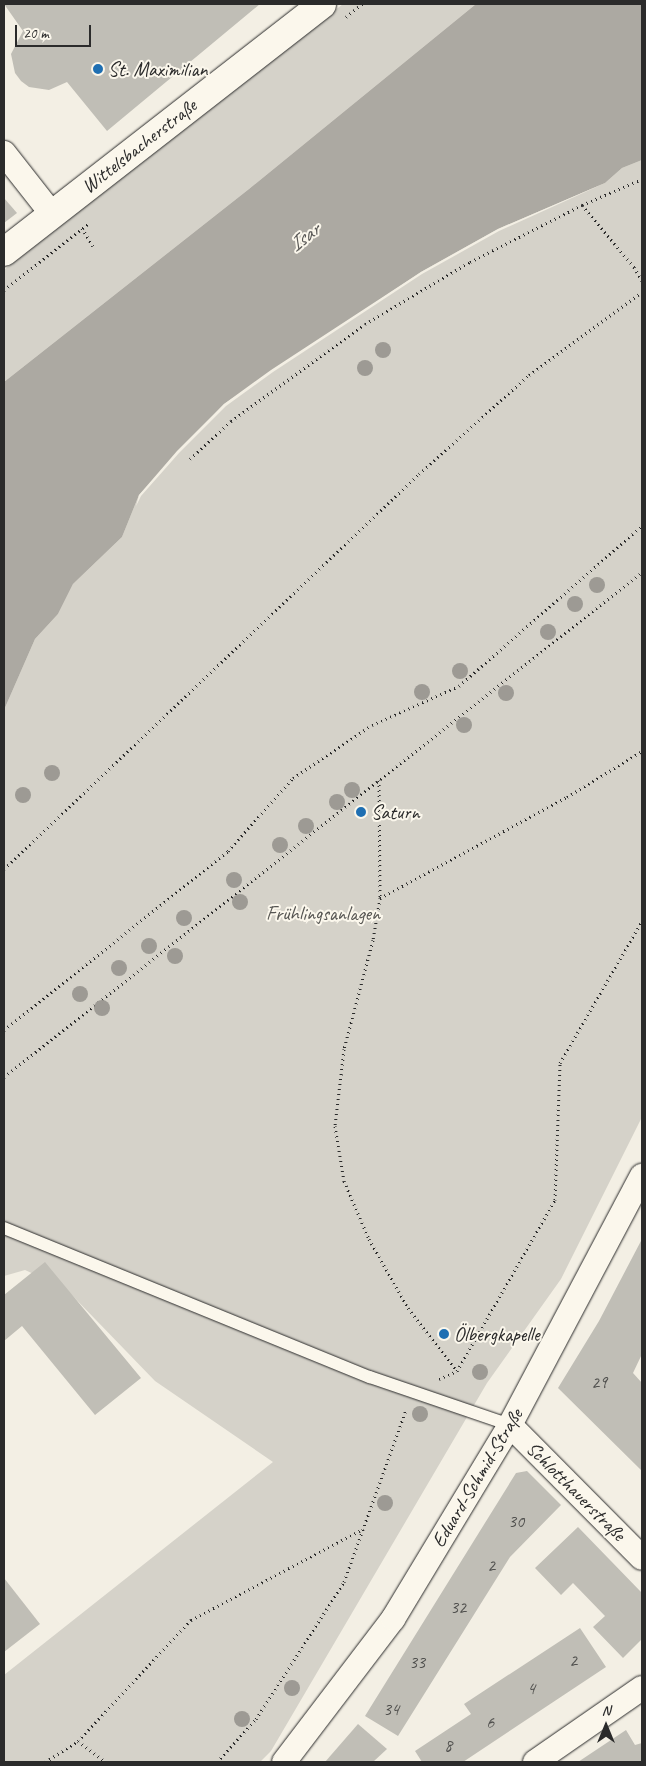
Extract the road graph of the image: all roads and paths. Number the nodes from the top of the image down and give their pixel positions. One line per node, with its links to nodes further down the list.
1 (322, 4): 5 (main road, Wittelsbacherstraße)
2 (4, 153): 5 (street)
3 (642, 179): 4 (path)
4 (582, 205): 9 (path); 11 (path)
5 (52, 214): 8 (main road, Wittelsbacherstraße)
6 (82, 228): 7 (path)
7 (93, 246)
8 (4, 252)
9 (642, 281)
10 (642, 292): 16 (path)
11 (190, 460)
12 (642, 526): 19 (path)
13 (642, 572): 15 (path)
14 (642, 751): 17 (path)
15 (379, 780): 17 (path); 20 (path)
16 (4, 869)
17 (380, 898): 23 (path)
18 (642, 921): 23 (path)
19 (4, 1030)
20 (4, 1077)
21 (642, 1176): 25 (street, Eduard-Schmid-Straße)
22 (4, 1228): 24 (lane)
23 (457, 1371): 24 (path)
24 (412, 1391): 25 (lane); 26 (path)
25 (510, 1425): 27 (street, Schlotthauerstraße); 33 (street, Eduard-Schmid-Straße)
26 (364, 1528): 29 (path); 32 (path)
27 (642, 1558)
28 (642, 1688): 34 (street)
29 (78, 1741): 30 (path); 31 (path)
30 (45, 1762)
31 (106, 1762)
32 (216, 1762)
33 (284, 1762)
34 (535, 1762)

